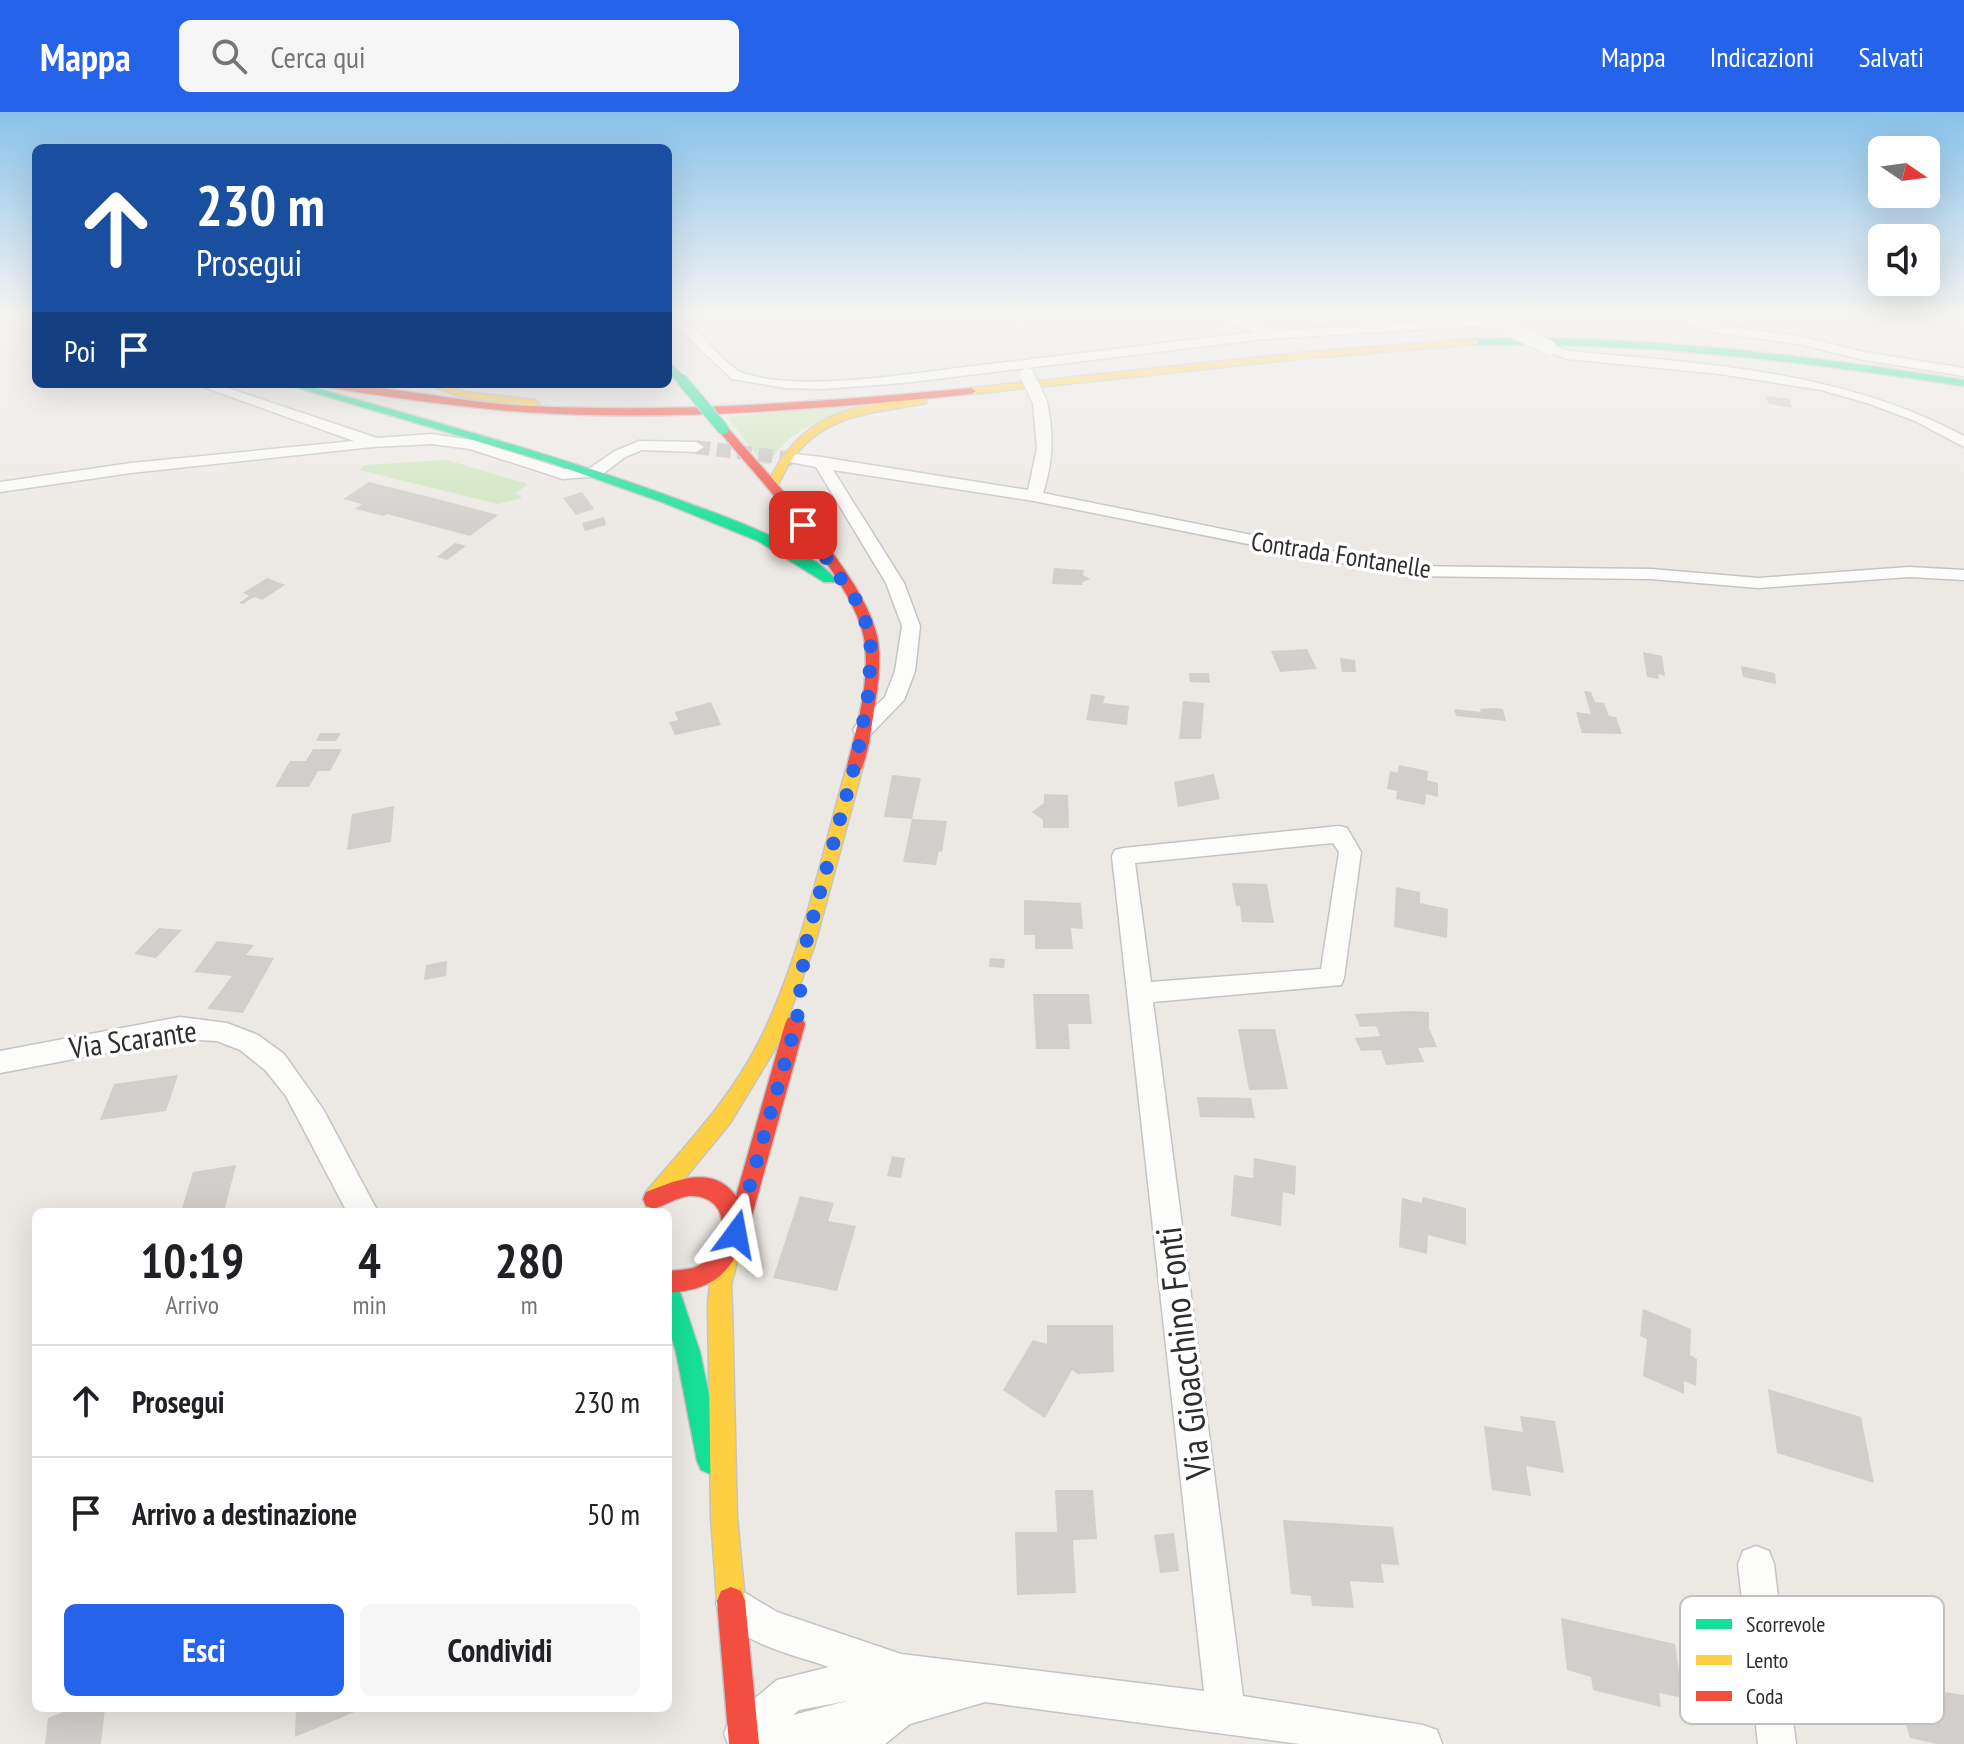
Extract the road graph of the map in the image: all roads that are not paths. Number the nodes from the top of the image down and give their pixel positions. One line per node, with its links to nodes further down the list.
1 (217, 389): 12 (street)
2 (308, 389): 16 (main road)
3 (357, 389): 10 (main road)
4 (450, 389): 10 (main road)
5 (690, 389): 17 (main road, bridge)
6 (963, 389): 10 (main road)
7 (1034, 389): 19 (street, bridge)
8 (1042, 389): 17 (main road)
9 (1827, 389): 11 (street, bridge)
10 (622, 411)
11 (1964, 442)
12 (376, 443): 16 (street); 18 (street)
13 (696, 447): 16 (street)
14 (795, 459): 15 (street, Contrada Fontanelle)
15 (821, 462): 19 (street, Contrada Fontanelle); 22 (street)
16 (594, 473): 21 (main road)
17 (772, 486): 21 (main road)
18 (0, 487)
19 (1034, 496): 20 (street, Contrada Fontanelle)
20 (1964, 575)
21 (858, 603): 22 (main road)
22 (863, 730): 23 (main road)
23 (805, 947): 26 (main road); 28 (main road)
24 (1139, 993): 24 (street, Via Gioacchino Fonti); 36 (street, Via Gioacchino Fonti)
25 (0, 1062): 27 (street, Via Scarante)
26 (645, 1207): 28 (main road)
27 (361, 1208)
28 (732, 1243): 29 (main road); 31 (main road)
29 (672, 1284)
30 (672, 1298): 31 (main road)
31 (724, 1517): 34 (main road)
32 (1756, 1564): 33 (street)
33 (1760, 1596)
34 (729, 1601): 35 (street); 38 (main road)
35 (901, 1690): 36 (street); 38 (street); 39 (street)
36 (1226, 1713): 40 (street)
37 (1775, 1724): 41 (street)
38 (743, 1739)
39 (855, 1744)
40 (1423, 1744)
41 (1777, 1744)

